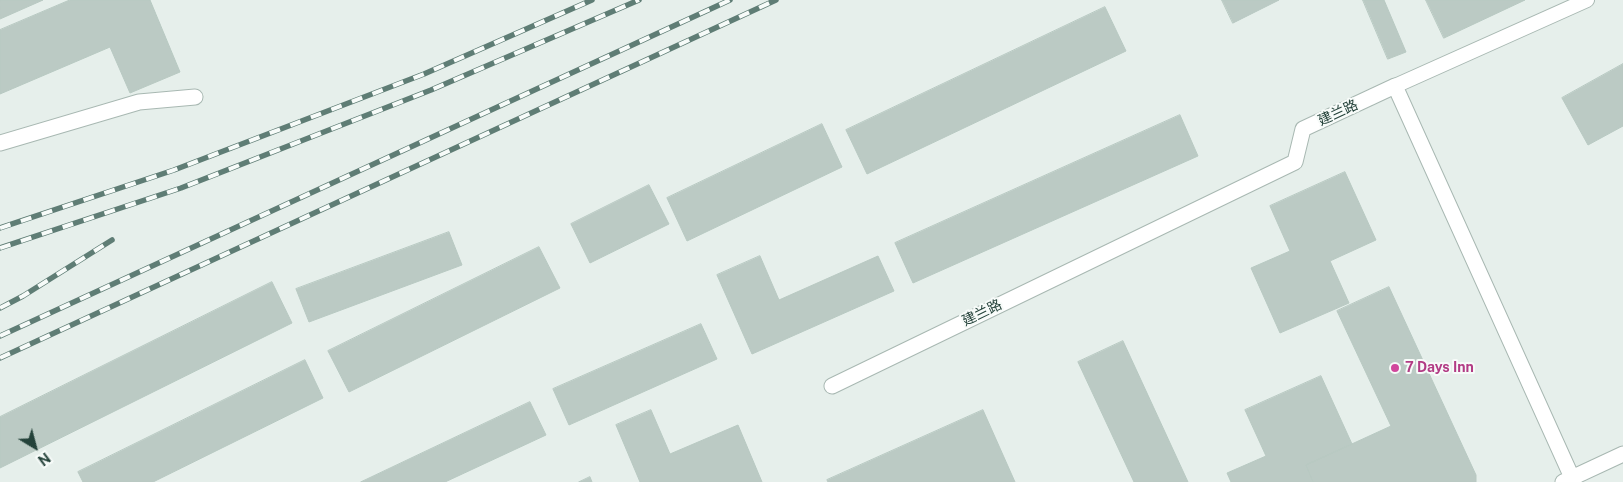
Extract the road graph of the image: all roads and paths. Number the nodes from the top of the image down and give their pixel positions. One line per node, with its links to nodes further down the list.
1 (1587, 0): 2 (lane)
2 (1395, 86): 5 (street, 建兰路); 7 (street)
3 (195, 97): 4 (street)
4 (0, 143)
5 (832, 386)
6 (1623, 454): 7 (street)
7 (1569, 481)

